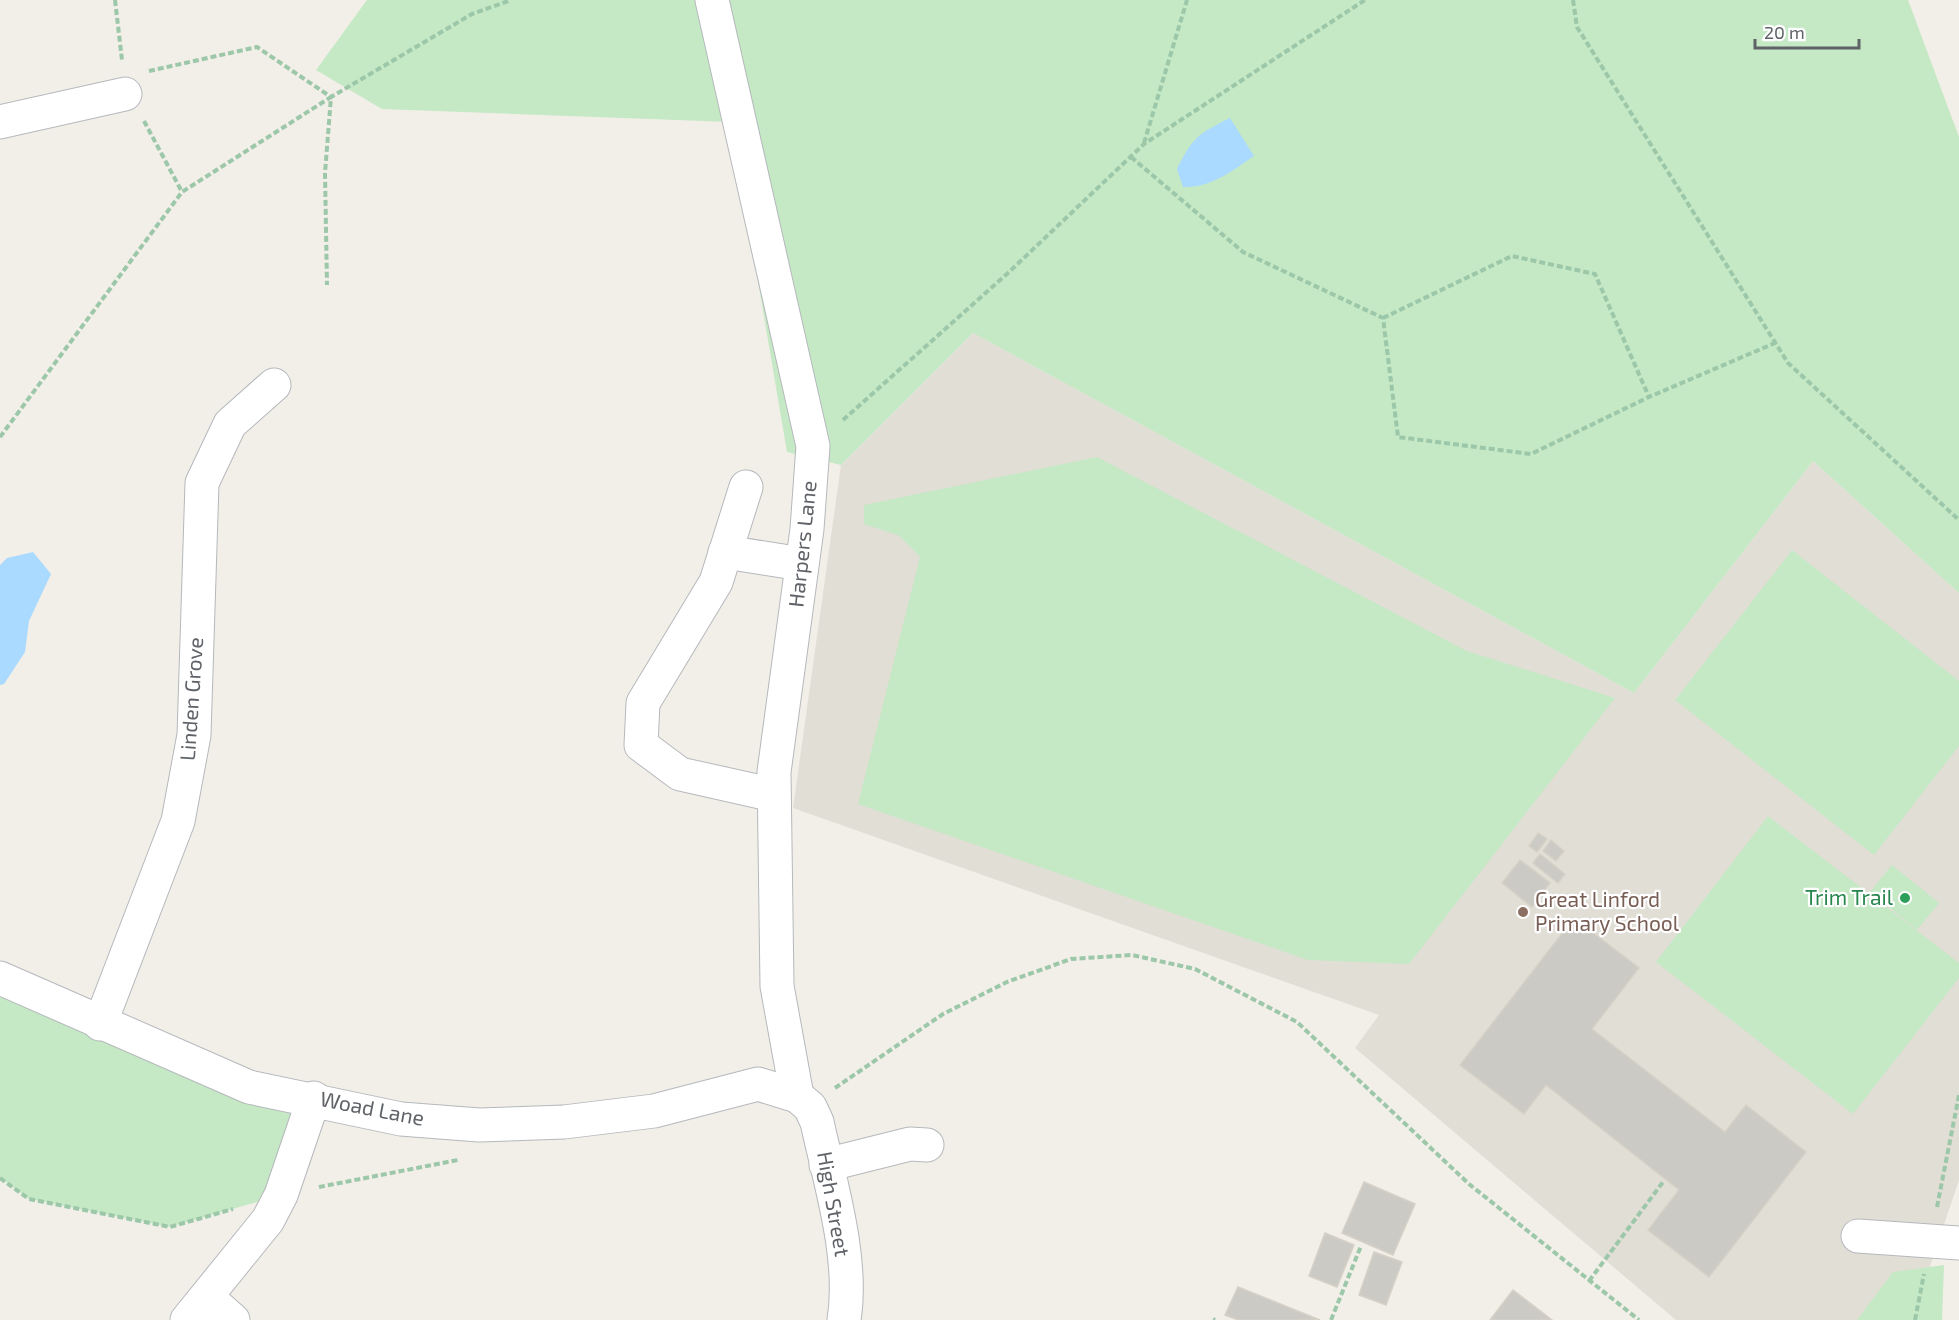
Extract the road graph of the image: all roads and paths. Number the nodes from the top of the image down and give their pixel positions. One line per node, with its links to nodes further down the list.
1 (511, 0): 7 (path)
2 (712, 0): 17 (street, Harpers Lane)
3 (1187, 0): 9 (path)
4 (1365, 0): 9 (path)
5 (1573, 0): 13 (path)
6 (135, 83): 7 (path); 8 (street)
7 (331, 97): 11 (path); 16 (path)
8 (0, 122)
9 (1144, 144): 10 (path)
10 (1131, 157): 12 (path); 17 (path)
11 (327, 285)
12 (1383, 318): 15 (path); 15 (path)
13 (1775, 343): 15 (path); 19 (path)
14 (274, 385): 24 (street, Linden Grove)
15 (1649, 397)
16 (0, 437)
17 (813, 446): 21 (street, Harpers Lane)
18 (746, 487): 20 (street)
19 (1959, 520)
20 (725, 552): 21 (street); 22 (street)
21 (802, 564): 22 (street, Harpers Lane)
22 (774, 795): 25 (street, Harpers Lane)
23 (0, 978): 24 (street, Woad Lane)
24 (100, 1024): 26 (street, Woad Lane)
25 (797, 1096): 26 (street, Woad Lane); 28 (street, High Street)
26 (314, 1098): 34 (street)
27 (927, 1145): 28 (street)
28 (826, 1165): 36 (street, High Street)
29 (1664, 1182): 33 (path)
30 (1858, 1236): 31 (street)
31 (1959, 1243)
32 (1361, 1246): 37 (path)
33 (1589, 1281)
34 (197, 1309): 35 (street)
35 (233, 1320)
36 (844, 1320)
37 (1331, 1320)

